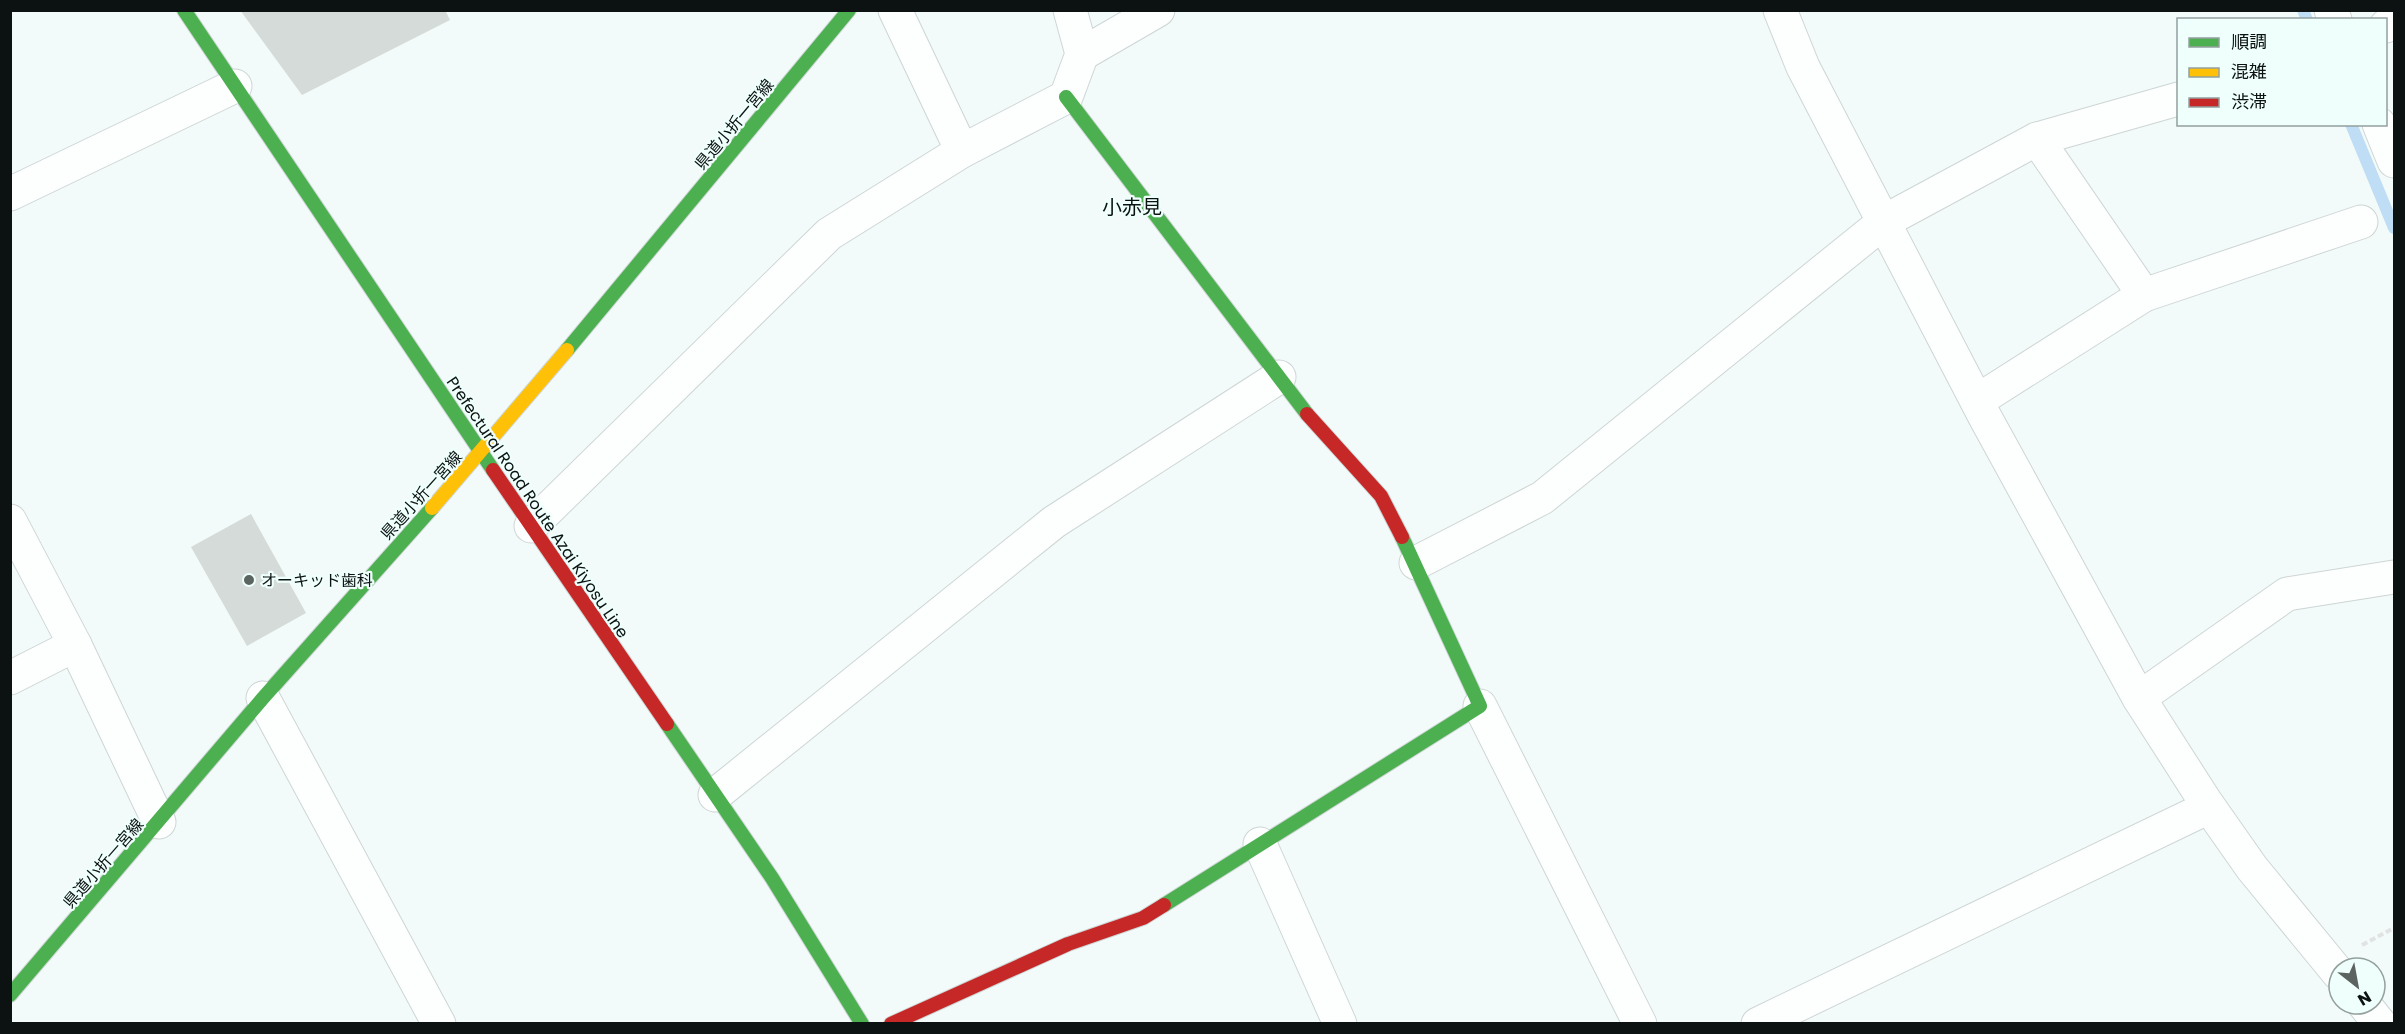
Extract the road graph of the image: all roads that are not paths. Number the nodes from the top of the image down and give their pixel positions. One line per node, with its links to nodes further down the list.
1 (184, 10): 8 (main road, Prefectural Road Route Azai Kiyosu Line)
2 (849, 10): 21 (main road, 県道小折一宮線)
3 (895, 10): 13 (street)
4 (1070, 10): 7 (street)
5 (1158, 10): 7 (street)
6 (1780, 10): 16 (street)
7 (1082, 54): 9 (street)
8 (235, 86): 15 (street); 21 (main road, Prefectural Road Route Azai Kiyosu Line)
9 (1066, 97): 13 (street); 19 (main road)
10 (2177, 99): 12 (street)
11 (2380, 126): 14 (street)
12 (2037, 139): 16 (street); 18 (street)
13 (962, 151): 23 (street)
14 (2394, 161)
15 (10, 194)
16 (1885, 221): 20 (street); 24 (street)
17 (2361, 222): 18 (street)
18 (2144, 295): 20 (street)
19 (1279, 377): 24 (main road); 31 (street)
20 (1977, 401): 29 (street)
21 (481, 453): 23 (main road, Prefectural Road Route Azai Kiyosu Line); 28 (main road, 県道小折一宮線)
22 (10, 521): 26 (street)
23 (531, 526): 31 (main road, Prefectural Road Route Azai Kiyosu Line)
24 (1416, 562): 30 (main road)
25 (2394, 577): 29 (street)
26 (75, 645): 27 (street); 33 (street)
27 (10, 678)
28 (262, 698): 33 (main road, 県道小折一宮線); 37 (street)
29 (2139, 698): 32 (street)
30 (1480, 706): 34 (main road); 41 (street)
31 (715, 795): 38 (main road, Prefectural Road Route Azai Kiyosu Line)
32 (2209, 807): 35 (street); 42 (street)
33 (159, 822): 36 (main road, 県道小折一宮線)
34 (1260, 844): 39 (main road); 40 (street)
35 (2327, 959)
36 (10, 995)
37 (439, 1023)
38 (862, 1023)
39 (891, 1023)
40 (1340, 1023)
41 (1640, 1023)
42 (1758, 1023)

